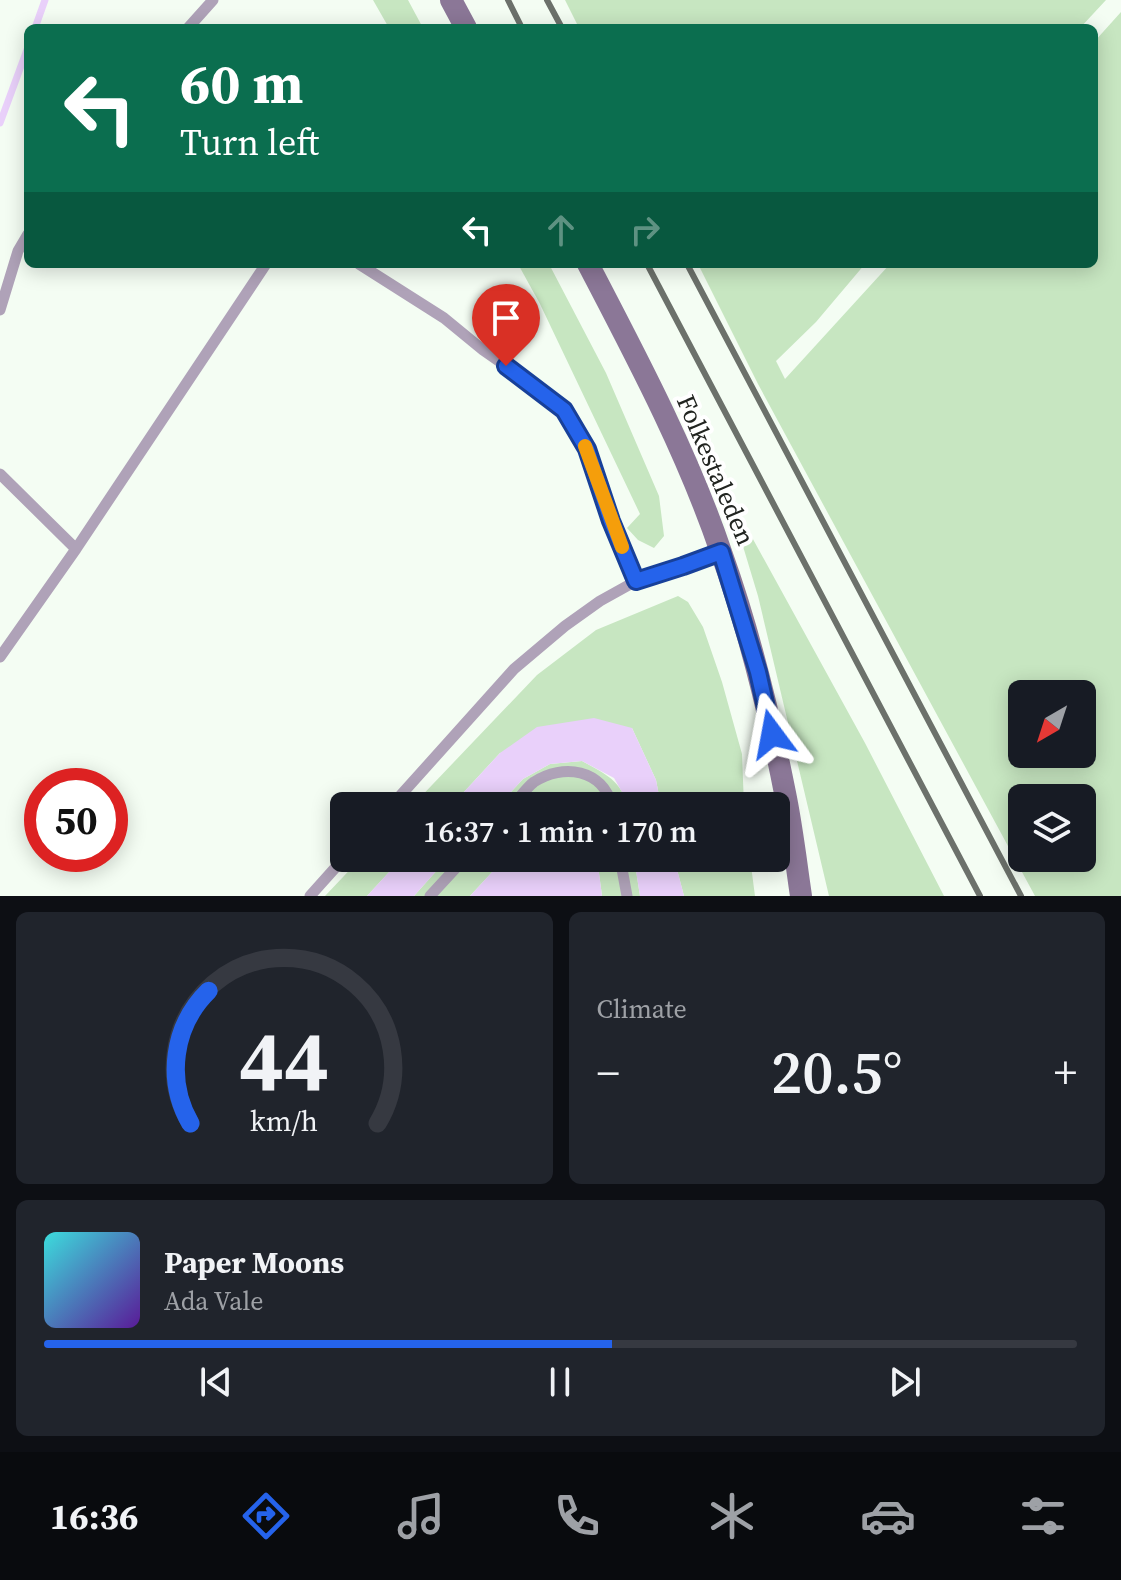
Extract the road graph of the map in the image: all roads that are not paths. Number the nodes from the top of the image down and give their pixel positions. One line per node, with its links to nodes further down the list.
1 (213, 0): 3 (lane)
2 (451, 0): 4 (main road)
3 (192, 24)
4 (464, 24)
5 (24, 241): 9 (lane)
6 (263, 268): 11 (lane)
7 (365, 268): 13 (lane)
8 (590, 268): 12 (main road, Folkestaleden)
9 (0, 310)
10 (0, 474): 11 (lane)
11 (76, 549): 14 (lane)
12 (721, 552): 13 (lane); 24 (main road, Folkestaleden)
13 (636, 581): 15 (lane)
14 (0, 657)
15 (404, 792)
16 (525, 792): 17 (lane)
17 (606, 792)
18 (331, 872): 21 (lane)
19 (452, 872): 22 (lane)
20 (623, 872): 23 (lane)
21 (310, 896)
22 (430, 896)
23 (627, 896)
24 (801, 896)

